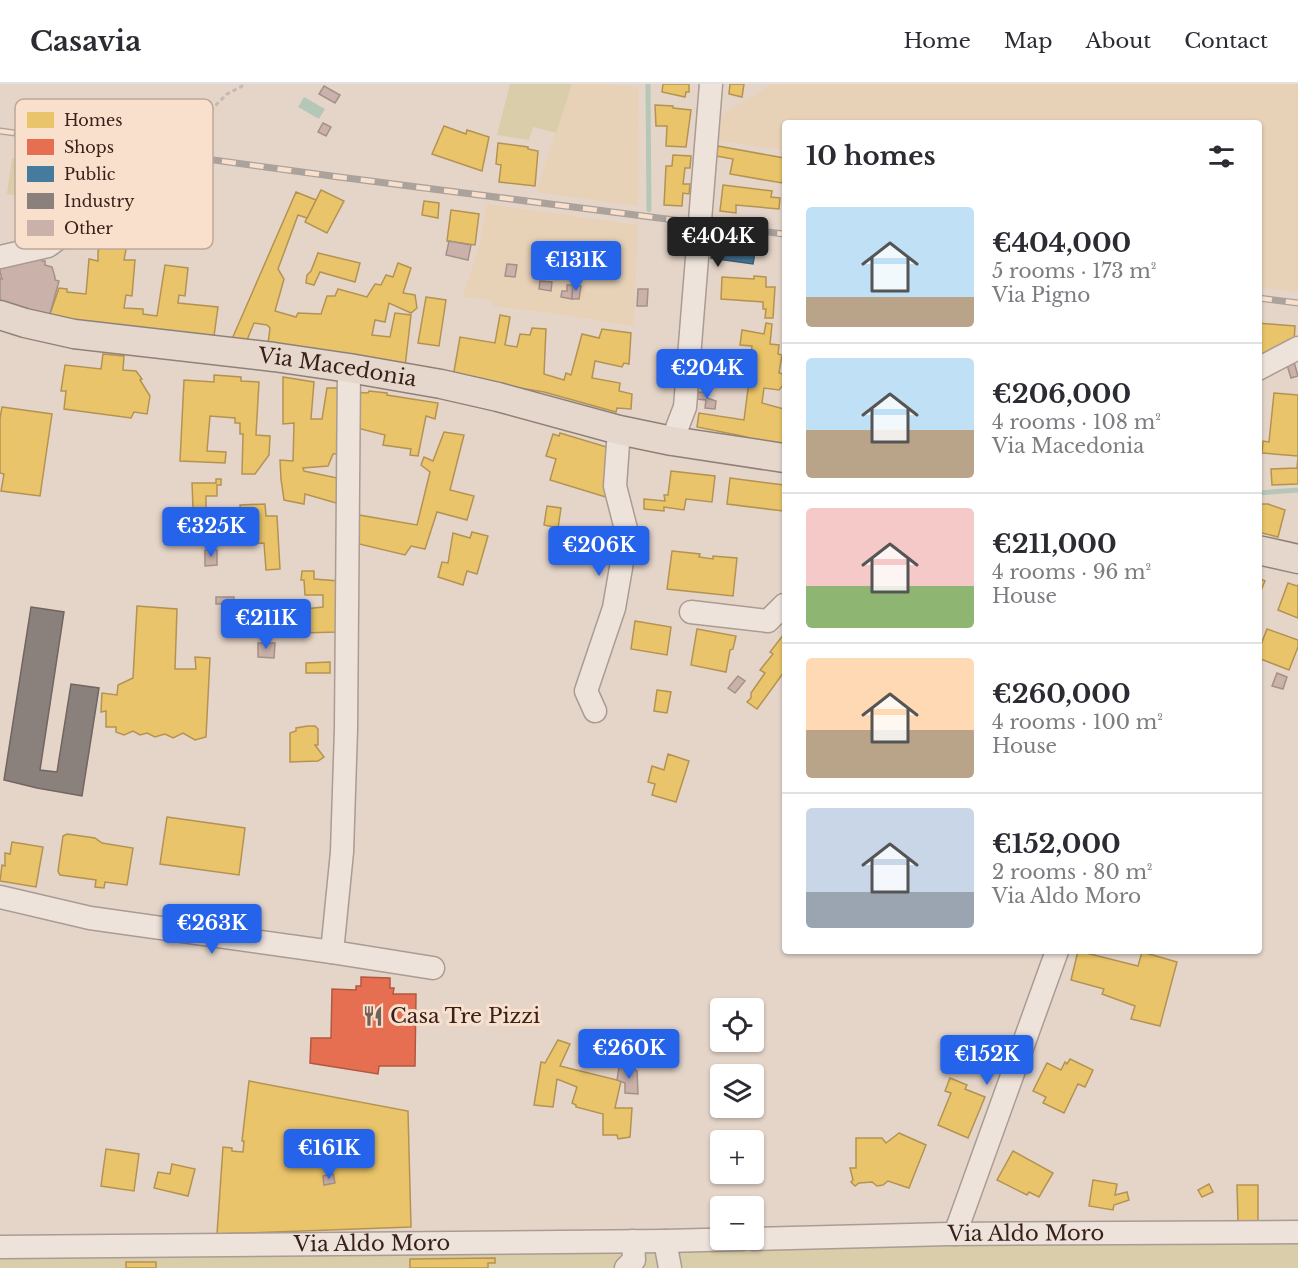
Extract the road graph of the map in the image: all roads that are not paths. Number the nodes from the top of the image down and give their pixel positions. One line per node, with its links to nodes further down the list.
1 (711, 84): 9 (street)
2 (35, 249): 3 (street)
3 (0, 257)
4 (0, 315): 7 (main road, Via Macedonia)
5 (1298, 348): 6 (street)
6 (1262, 367)
7 (349, 368): 8 (main road, Via Macedonia); 17 (street)
8 (619, 430): 9 (main road, Via Macedonia); 15 (street)
9 (672, 441): 10 (main road, Via Macedonia)
10 (782, 458)
11 (1262, 551): 12 (main road)
12 (1298, 559)
13 (782, 607): 14 (street)
14 (691, 612)
15 (595, 711)
16 (0, 897): 17 (street)
17 (332, 952): 19 (street)
18 (1057, 954): 21 (street)
19 (433, 968)
20 (1298, 1232): 21 (street, Via Aldo Moro)
21 (955, 1234): 22 (street, Via Aldo Moro)
22 (764, 1239)
23 (710, 1240): 25 (street, Via Aldo Moro)
24 (633, 1241): 25 (street, Via Aldo Moro); 26 (street, Via Aldo Moro); 27 (street)
25 (665, 1241): 28 (street)
26 (0, 1246)
27 (626, 1268)
28 (670, 1268)

